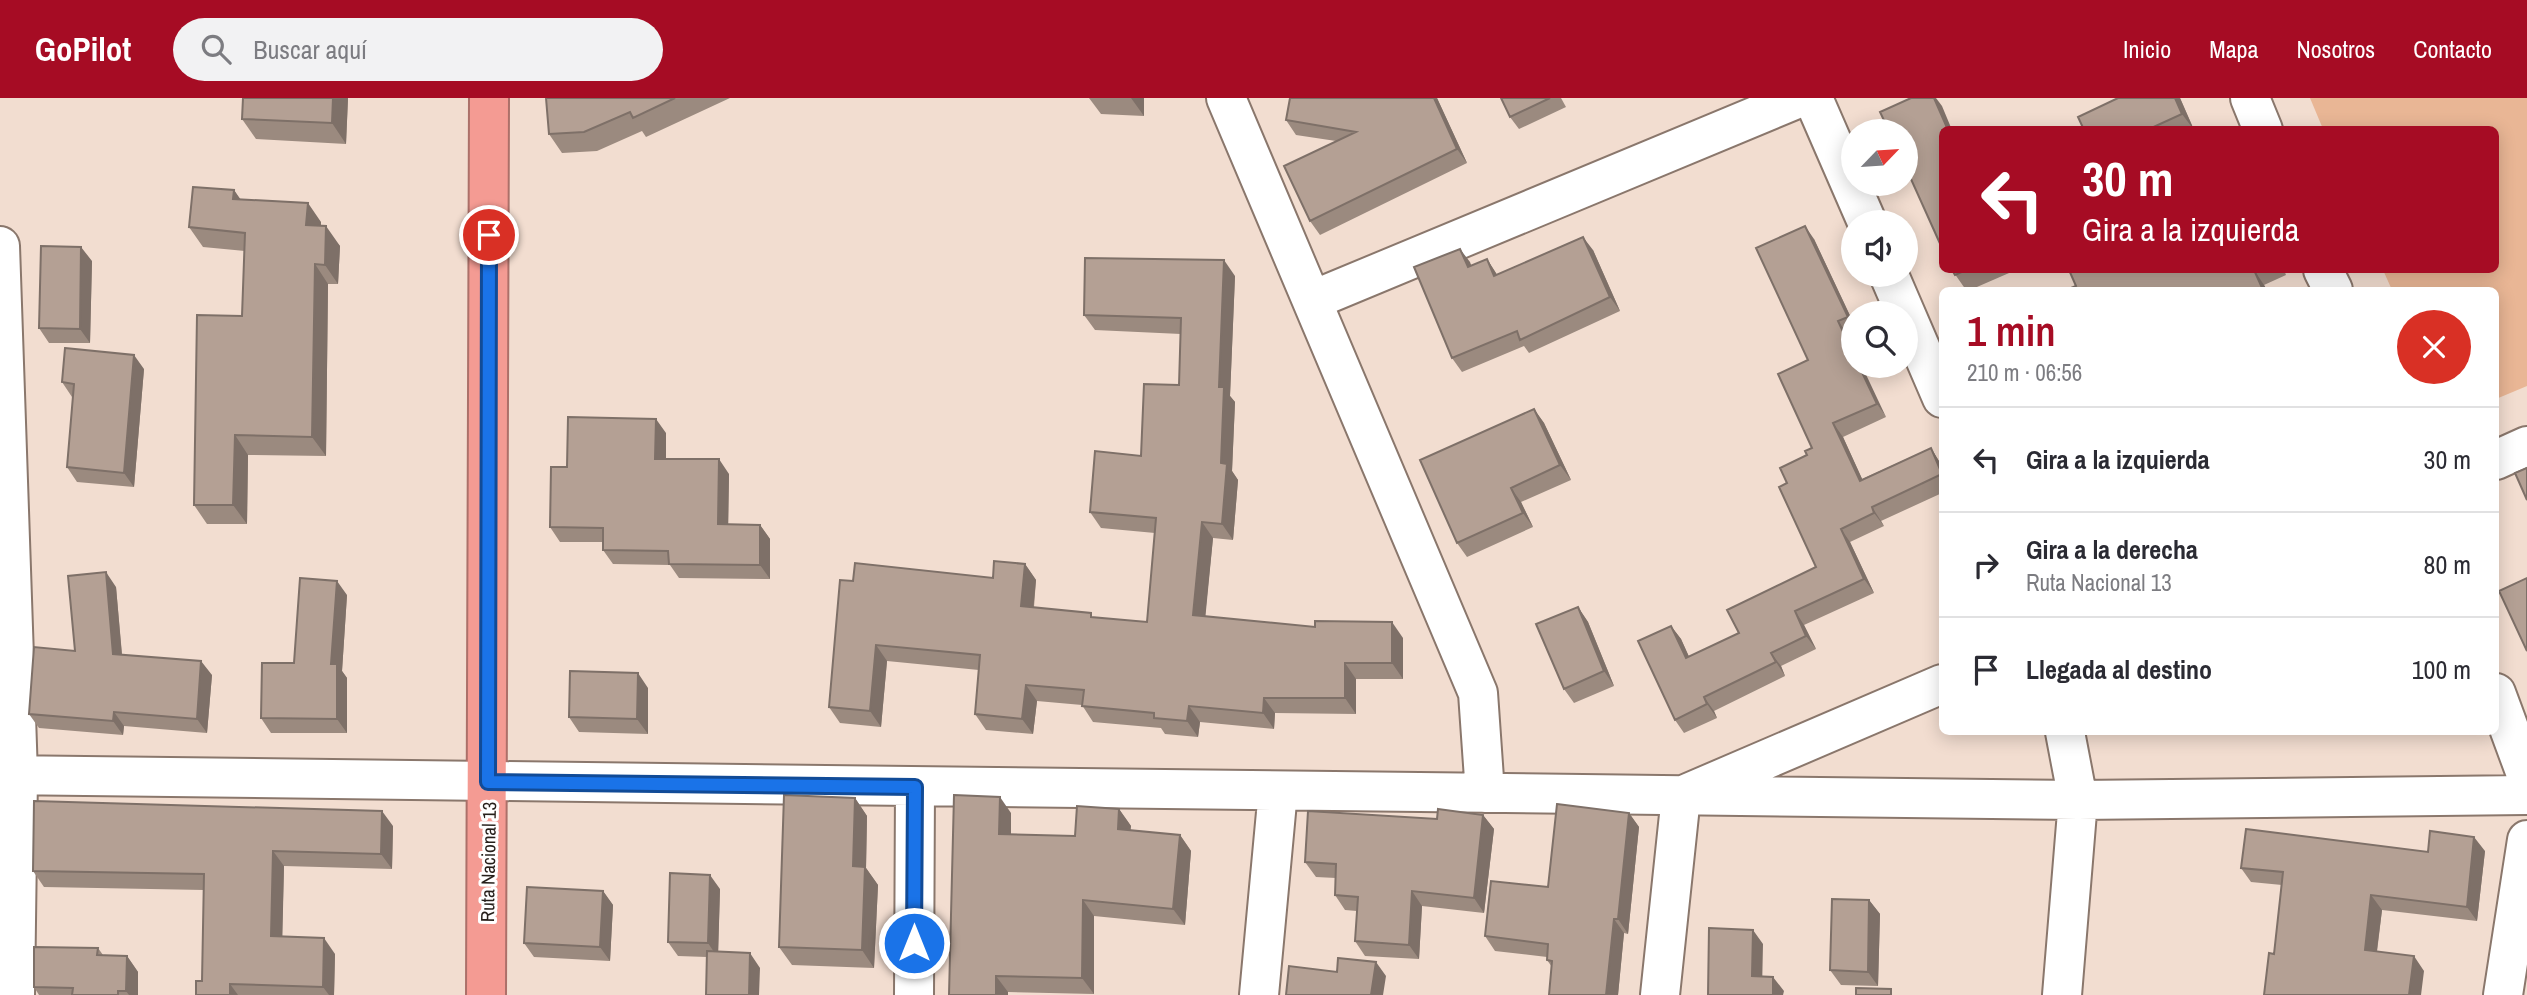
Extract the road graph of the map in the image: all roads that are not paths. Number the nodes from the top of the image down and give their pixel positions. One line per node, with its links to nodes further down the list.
1 (489, 98): 19 (highway, Ruta Nacional 13)
2 (1226, 98): 10 (street)
3 (1798, 98): 10 (street)
4 (1813, 98): 7 (street)
5 (2250, 98): 6 (street)
6 (2261, 126)
7 (1862, 210)
8 (0, 246): 17 (street)
9 (1894, 287): 11 (street)
10 (1313, 300): 22 (street)
11 (1939, 391)
12 (2527, 446): 13 (street)
13 (2499, 459)
14 (1939, 685): 24 (street)
15 (2499, 701): 18 (street)
16 (2066, 735): 25 (street)
17 (9, 775): 19 (street); 27 (street)
18 (2527, 776)
19 (488, 782): 20 (street); 28 (highway, Ruta Nacional 13)
20 (915, 787): 21 (street); 29 (street)
21 (1278, 791): 22 (street); 30 (street)
22 (1485, 793): 24 (street)
23 (2527, 795): 25 (street)
24 (1681, 796): 25 (street); 31 (street)
25 (2078, 800): 32 (street)
26 (2527, 840): 33 (street)
27 (15, 995)
28 (486, 995)
29 (914, 995)
30 (1259, 995)
31 (1660, 995)
32 (2062, 995)
33 (2503, 995)

